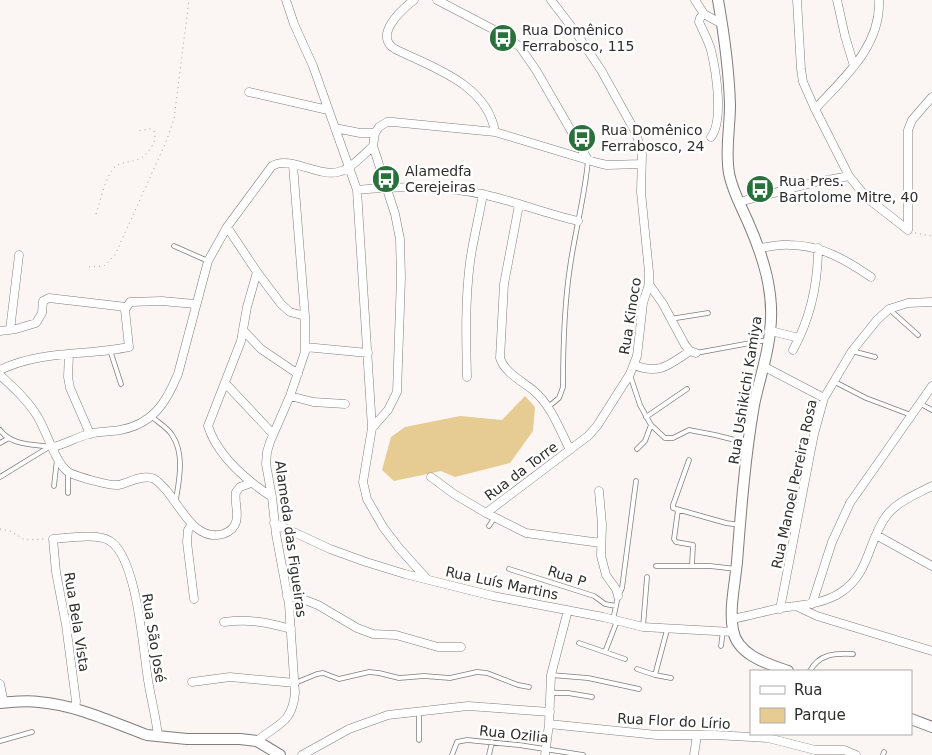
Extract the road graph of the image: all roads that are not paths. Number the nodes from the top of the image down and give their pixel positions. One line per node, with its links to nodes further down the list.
1 (286, 0): 16 (street)
2 (414, 0): 18 (street)
3 (437, 0): 22 (street)
4 (551, 0): 23 (street, Rua Kinoco)
5 (695, 0): 10 (street)
6 (718, 0): 11 (main road, Rua Ushikichi Kamiya)
7 (797, 0): 15 (street)
8 (838, 0): 12 (street)
9 (879, 0): 12 (street)
10 (704, 14): 11 (street); 20 (street)
11 (722, 24): 30 (main road, Rua Ushikichi Kamiya)
12 (854, 66): 15 (street)
13 (248, 92): 16 (street)
14 (932, 97): 26 (street)
15 (815, 109): 26 (street)
16 (328, 110): 17 (street)
17 (335, 128): 19 (street); 25 (street)
18 (495, 132): 19 (street); 22 (street)
19 (375, 133): 21 (street)
20 (711, 137)
21 (373, 146): 25 (street); 27 (street)
22 (588, 160): 23 (street); 32 (lane)
23 (641, 164): 41 (street, Rua Kinoco)
24 (293, 165): 25 (street); 33 (street); 47 (street, Alameda das Figueiras)
25 (349, 166): 28 (street)
26 (849, 176): 30 (street)
27 (385, 187): 28 (street); 29 (street); 85 (street)
28 (357, 190): 60 (street)
29 (483, 194): 31 (street); 69 (street)
30 (739, 202): 35 (main road, Rua Ushikichi Kamiya)
31 (520, 205): 32 (street); 79 (street)
32 (578, 221): 79 (lane)
33 (227, 227): 38 (street); 39 (street)
34 (174, 246): 38 (lane)
35 (759, 248): 36 (street); 52 (main road, Rua Ushikichi Kamiya)
36 (818, 248): 40 (street); 54 (street)
37 (19, 254): 49 (street)
38 (208, 261): 43 (street)
39 (257, 272): 47 (street); 50 (street)
40 (871, 277)
41 (649, 284): 48 (street); 63 (street, Rua Kinoco)
42 (932, 302): 45 (street)
43 (195, 304): 44 (street); 82 (street)
44 (126, 307): 49 (street); 56 (street)
45 (889, 309): 53 (lane); 58 (street, Rua Manoel Pereira Rosa)
46 (708, 313): 48 (lane)
47 (305, 316): 55 (street, Alameda das Figueiras)
48 (670, 319): 59 (street)
49 (10, 330): 51 (street)
50 (243, 330): 66 (street); 72 (street)
51 (0, 331)
52 (770, 335): 54 (street); 59 (lane); 64 (main road, Rua Ushikichi Kamiya)
53 (918, 336)
54 (799, 338): 57 (street)
55 (305, 347): 60 (street); 66 (street, Alameda das Figueiras)
56 (110, 350): 61 (street); 71 (lane)
57 (793, 350)
58 (852, 351): 62 (lane); 70 (street, Rua Manoel Pereira Rosa)
59 (693, 352): 63 (street)
60 (368, 353): 85 (street)
61 (69, 354): 65 (street); 87 (street)
62 (875, 357)
63 (634, 365): 67 (street, Rua Kinoco)
64 (763, 366): 76 (street); 91 (main road, Rua Ushikichi Kamiya)
65 (0, 370)
66 (298, 374): 75 (street, Alameda das Figueiras)
67 (630, 374): 83 (lane); 94 (street, Rua Kinoco)
68 (0, 375): 92 (street)
69 (467, 377)
70 (834, 381): 76 (street, Rua Manoel Pereira Rosa); 81 (lane)
71 (121, 384)
72 (226, 384): 88 (street); 101 (street)
73 (932, 386): 77 (street)
74 (687, 389): 83 (lane)
75 (290, 396): 78 (street); 88 (street, Alameda das Figueiras)
76 (824, 398): 131 (street, Rua Manoel Pereira Rosa)
77 (920, 403): 80 (lane); 81 (street)
78 (345, 404)
79 (548, 407): 94 (street)
80 (932, 410)
81 (911, 415): 128 (street)
82 (152, 417): 87 (street); 107 (lane)
83 (646, 417): 84 (lane)
84 (651, 425): 91 (lane); 93 (lane)
85 (372, 428): 124 (street)
86 (0, 430): 89 (lane)
87 (90, 434): 92 (street)
88 (273, 434): 106 (street, Alameda das Figueiras)
89 (9, 438): 90 (lane); 92 (lane)
90 (0, 443)
91 (749, 444): 113 (main road, Rua Ushikichi Kamiya)
92 (51, 447): 95 (street); 98 (lane)
93 (637, 449)
94 (570, 450): 109 (street, Rua da Torre)
95 (58, 458): 97 (street); 102 (lane)
96 (689, 460): 108 (lane)
97 (68, 472): 105 (lane); 107 (street)
98 (0, 477)
99 (430, 477): 109 (street)
100 (636, 481): 126 (lane)
101 (251, 484): 106 (street); 112 (street)
102 (54, 486)
103 (932, 486): 115 (street)
104 (599, 491): 117 (street)
105 (68, 494)
106 (272, 497): 111 (street, Alameda das Figueiras)
107 (176, 500): 112 (street)
108 (678, 510): 113 (lane); 118 (lane)
109 (486, 513): 110 (street)
110 (495, 517): 114 (lane); 117 (street)
111 (274, 523): 124 (street, Rua Luís Martins); 125 (street, Alameda das Figueiras)
112 (192, 524): 127 (street)
113 (740, 525): 122 (main road, Rua Ushikichi Kamiya)
114 (489, 526)
115 (876, 535): 120 (street); 128 (street)
116 (53, 539): 161 (street, Rua Bela Vista); 169 (street, Rua São José)
117 (601, 543): 126 (street)
118 (692, 565): 119 (lane); 122 (lane)
119 (656, 566)
120 (932, 566)
121 (509, 569): 129 (lane, Rua P)
122 (736, 569): 133 (main road, Rua Ushikichi Kamiya)
123 (647, 577): 136 (lane)
124 (427, 579): 132 (street, Rua Luís Martins)
125 (287, 596): 137 (street, Alameda das Figueiras); 142 (street)
126 (618, 596): 129 (lane)
127 (194, 599)
128 (812, 604): 130 (street)
129 (616, 606): 134 (lane)
130 (796, 606): 131 (street); 143 (street)
131 (780, 608): 133 (street)
132 (568, 610): 134 (street, Rua Luís Martins); 150 (street)
133 (732, 619): 139 (main road, Rua Ushikichi Kamiya)
134 (615, 621): 136 (street, Rua Luís Martins); 144 (lane)
135 (224, 622): 137 (street)
136 (643, 627): 138 (street, Rua Luís Martins)
137 (292, 629): 155 (street, Alameda das Figueiras)
138 (667, 630): 139 (street, Rua Luís Martins); 151 (lane)
139 (728, 631): 141 (lane); 148 (main road)
140 (579, 643): 144 (lane)
141 (721, 646)
142 (461, 647)
143 (932, 651)
144 (605, 652): 146 (lane)
145 (853, 654): 149 (lane)
146 (625, 659)
147 (637, 669): 151 (lane)
148 (785, 670)
149 (810, 670)
150 (551, 675): 157 (lane); 158 (street)
151 (655, 675): 152 (lane)
152 (671, 678)
153 (192, 682): 155 (street)
154 (0, 684): 160 (street)
155 (295, 684): 156 (lane); 172 (street, Alameda das Figueiras)
156 (529, 687)
157 (639, 689)
158 (550, 693): 159 (lane); 163 (street)
159 (592, 697)
160 (2, 703): 161 (main road)
161 (75, 709): 169 (main road)
162 (420, 711): 163 (street); 170 (lane); 176 (street)
163 (550, 712): 165 (street)
164 (912, 719): 166 (main road)
165 (549, 724): 168 (street, Rua Flor do Lírio); 174 (street)
166 (932, 726)
167 (32, 732): 171 (lane)
168 (697, 735): 180 (street); 181 (street, Rua Flor do Lírio)
169 (158, 736): 172 (main road)
170 (419, 740)
171 (0, 741)
172 (257, 741): 175 (main road)
173 (492, 742): 174 (lane, Rua Ozilia); 177 (lane, Rua Ozilia); 178 (lane)
174 (546, 752): 179 (lane, Rua Ozilia)
175 (280, 755)
176 (302, 755)
177 (452, 755)
178 (489, 755)
179 (584, 755)
180 (694, 755)
181 (856, 755)

